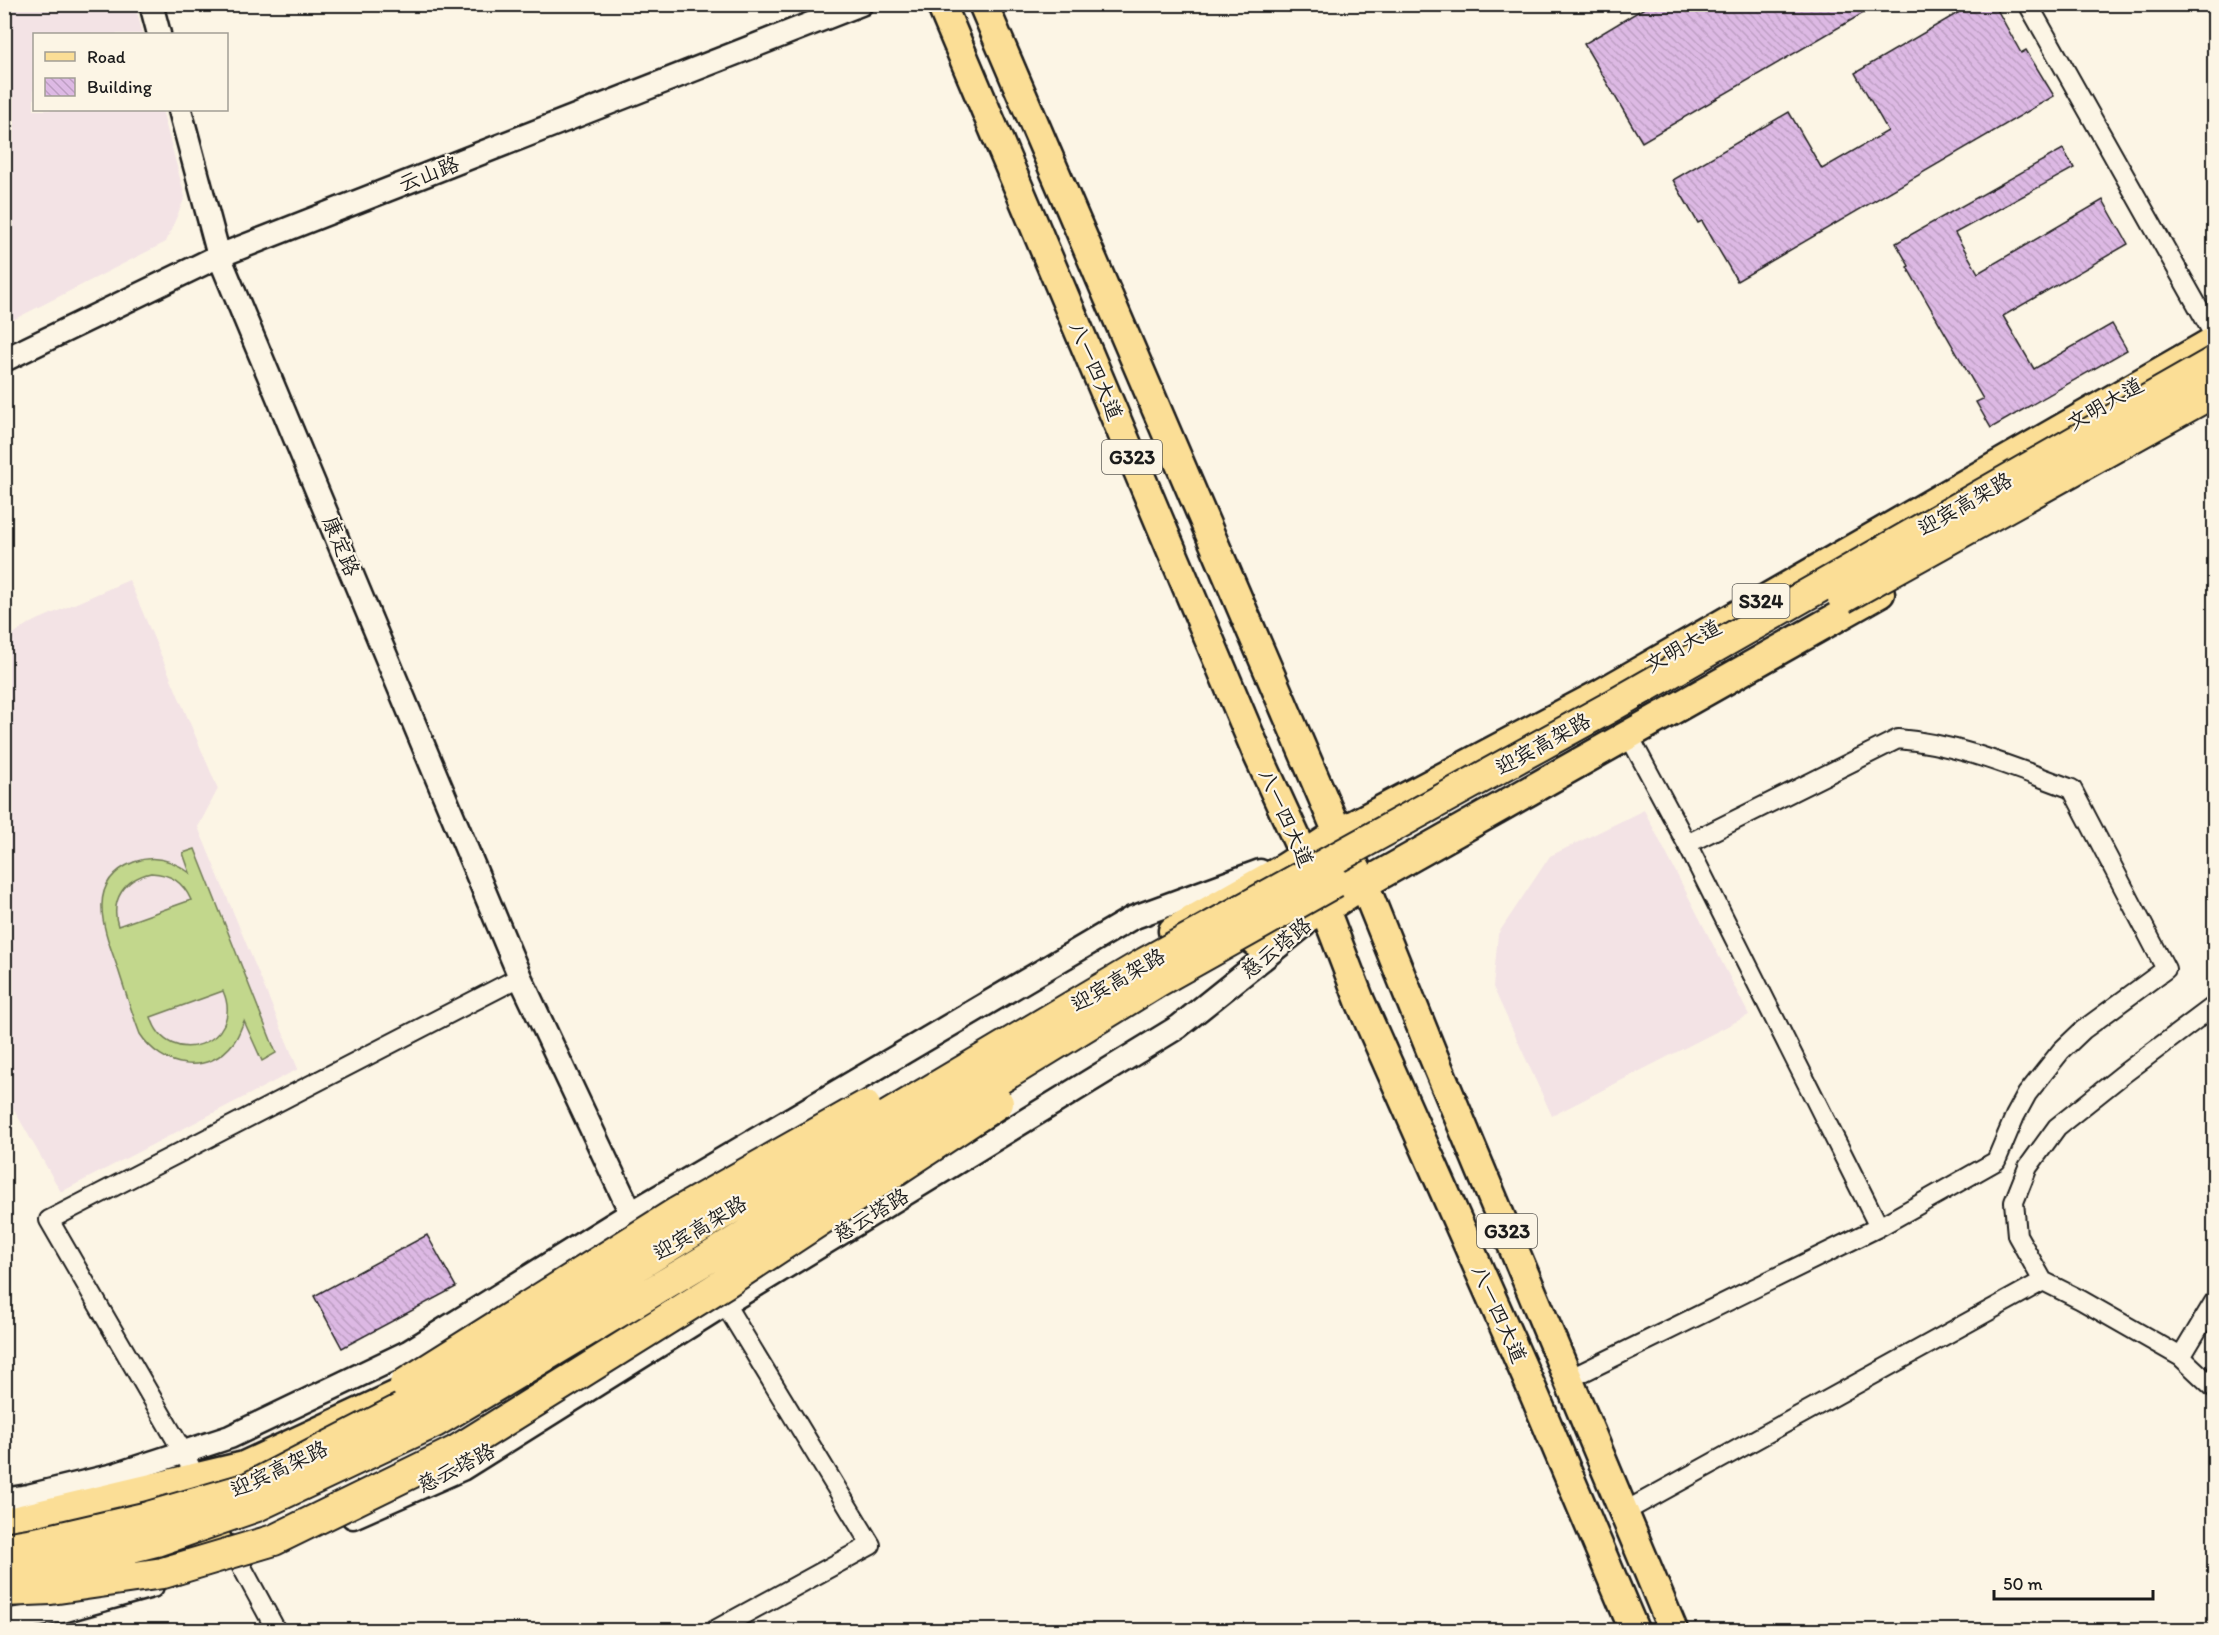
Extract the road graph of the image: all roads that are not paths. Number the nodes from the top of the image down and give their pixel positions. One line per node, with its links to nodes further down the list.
1 (151, 4): 6 (street)
2 (861, 4): 8 (street, 云山路)
3 (941, 4): 18 (main road, 八一四大道 / G323)
4 (983, 4): 16 (main road, 八一四大道 / G323)
5 (2028, 4): 9 (street)
6 (159, 33)
7 (180, 111): 8 (street, 康定路)
8 (219, 256): 11 (street, 云山路); 22 (street, 康定路)
9 (2214, 334)
10 (2214, 341): 16 (main road, 文明大道 / S324)
11 (4, 360)
12 (2214, 362): 39 (highway, 迎宾高架路, bridge)
13 (2214, 392): 42 (highway, 迎宾高架路, bridge)
14 (2214, 406): 15 (main road, S324)
15 (1628, 734): 17 (street); 19 (main road, S324)
16 (1338, 833): 18 (main road, 文明大道 / S324); 19 (main road, 八一四大道 / G323)
17 (1688, 844): 26 (street); 26 (street)
18 (1304, 855): 20 (main road, 八一四大道 / G323); 21 (main road); 25 (street)
19 (1364, 884): 20 (main road, S324); 31 (main road, 八一四大道 / G323)
20 (1324, 910): 23 (main road, 慈云塔路); 29 (street, 慈云塔路); 46 (main road, 八一四大道 / G323)
21 (1144, 947): 33 (highway, bridge)
22 (520, 976): 25 (street, 康定路); 34 (street)
23 (1163, 995): 41 (main road, 慈云塔路); 42 (highway, bridge)
24 (2214, 1006): 27 (street)
25 (631, 1213): 34 (street)
26 (1879, 1227): 31 (street)
27 (2043, 1281): 30 (street); 37 (street)
28 (2214, 1302): 30 (street)
29 (724, 1304): 41 (street, 慈云塔路); 45 (street)
30 (2181, 1357): 32 (street)
31 (1569, 1379): 37 (main road, 八一四大道 / G323)
32 (2214, 1388)
33 (291, 1444): 35 (main road); 39 (highway, bridge)
34 (183, 1452): 35 (street); 36 (street)
35 (196, 1478): 38 (main road); 41 (street)
36 (4, 1500)
37 (1624, 1512): 47 (main road, 八一四大道 / G323)
38 (4, 1523)
39 (40, 1542): 40 (highway, 迎宾高架路, bridge)
40 (4, 1548)
41 (233, 1550): 42 (main road, 慈云塔路); 43 (street, 慈云塔路); 44 (street)
42 (9, 1588)
43 (4, 1621)
44 (276, 1630)
45 (715, 1630)
46 (1634, 1630)
47 (1673, 1630)

